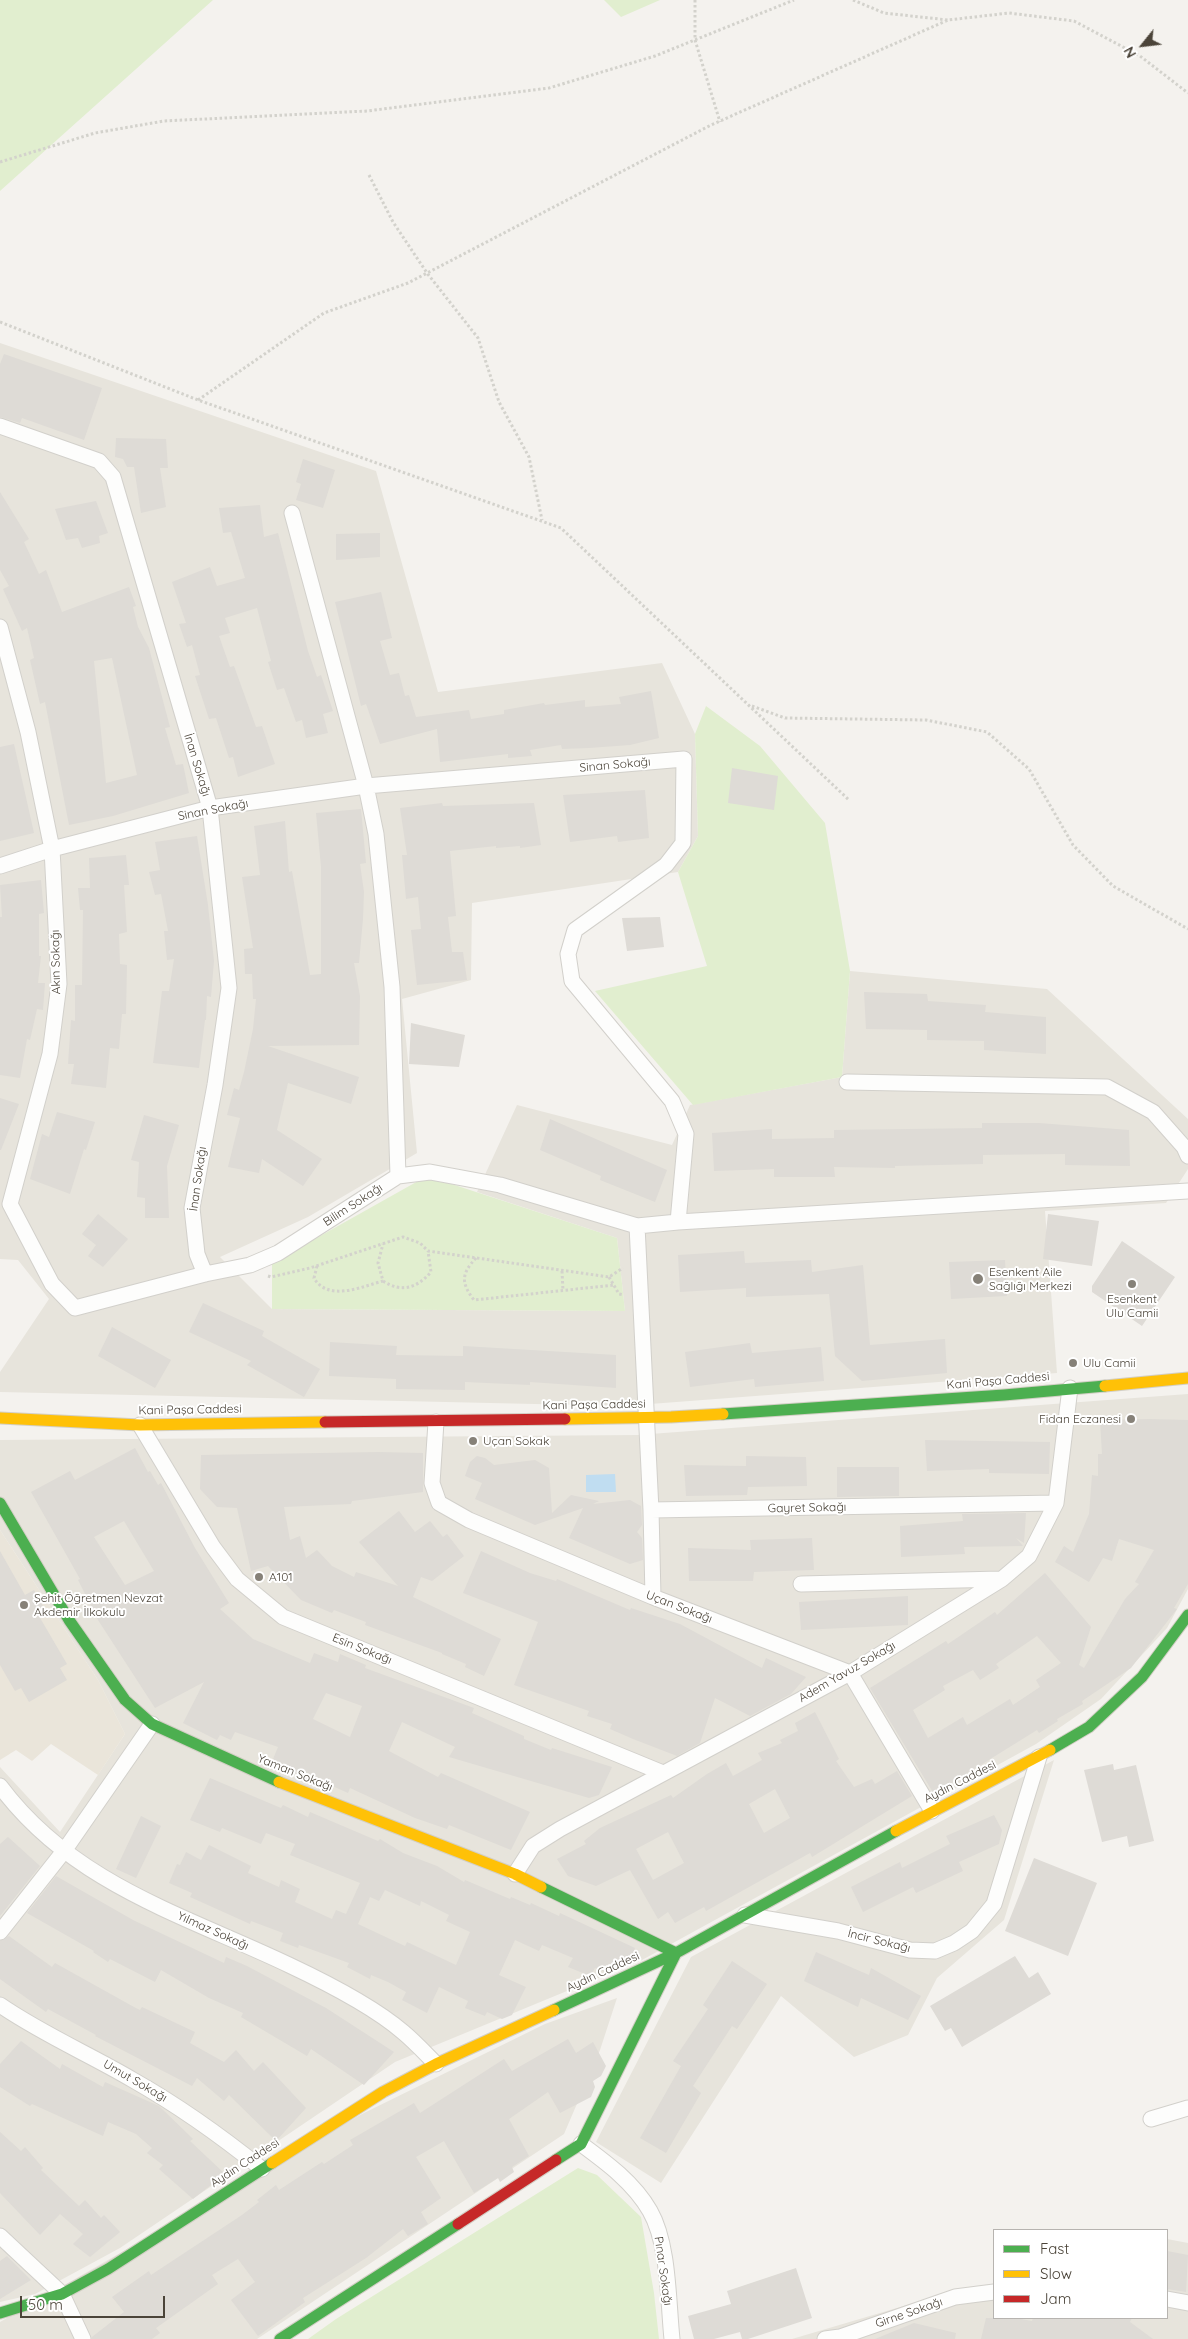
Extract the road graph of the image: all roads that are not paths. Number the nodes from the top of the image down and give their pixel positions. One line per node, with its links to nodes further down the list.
1 (0, 426): 5 (street, İnan Sokağı)
2 (292, 513): 4 (street)
3 (0, 628): 6 (street, Akın Sokağı)
4 (366, 786): 5 (street, Sinan Sokağı); 10 (street); 12 (street, Sinan Sokağı)
5 (210, 808): 6 (street, Sinan Sokağı); 14 (street, İnan Sokağı)
6 (52, 849): 7 (street, Sinan Sokağı); 15 (street, Akın Sokağı)
7 (0, 866)
8 (848, 1082): 9 (street)
9 (1188, 1156)
10 (398, 1176): 13 (street, Bilim Sokağı); 14 (street, Bilim Sokağı)
11 (1188, 1191): 12 (street)
12 (678, 1222): 13 (street)
13 (636, 1226): 18 (street)
14 (204, 1274): 15 (street, Bilim Sokağı)
15 (75, 1308)
16 (1188, 1378): 17 (street, Kani Paşa Caddesi)
17 (1070, 1388): 18 (street, Kani Paşa Caddesi); 23 (street, Adem Yavuz Sokağı)
18 (645, 1417): 20 (street, Kani Paşa Caddesi); 24 (street)
19 (0, 1418): 21 (street, Kani Paşa Caddesi)
20 (436, 1422): 21 (street, Kani Paşa Caddesi); 27 (street, Uçan Sokağı)
21 (140, 1425): 32 (street, Esin Sokağı)
22 (0, 1503): 30 (street, Yaman Sokağı)
23 (1056, 1503): 24 (street, Gayret Sokağı); 25 (street, Adem Yavuz Sokağı)
24 (651, 1510): 27 (street)
25 (1002, 1579): 26 (street); 29 (street, Adem Yavuz Sokağı)
26 (801, 1584)
27 (653, 1596): 29 (street, Uçan Sokağı)
28 (1188, 1616): 31 (street, Aydın Caddesi)
29 (850, 1673): 32 (street, Adem Yavuz Sokağı); 34 (street)
30 (152, 1724): 35 (street); 36 (street, Yaman Sokağı)
31 (1039, 1757): 34 (street, Aydın Caddesi); 37 (street, İncir Sokağı)
32 (663, 1773): 36 (street, Adem Yavuz Sokağı)
33 (0, 1786): 35 (street, Yılmaz Sokağı)
34 (932, 1811): 37 (street, Aydın Caddesi)
35 (64, 1851): 38 (street); 41 (street, Yılmaz Sokağı)
36 (515, 1874): 39 (street, Yaman Sokağı)
37 (744, 1915): 39 (street, Aydın Caddesi)
38 (0, 1932)
39 (676, 1953): 41 (street, Aydın Caddesi); 44 (street)
40 (0, 2005): 45 (street, Umut Sokağı)
41 (436, 2064): 45 (street, Aydın Caddesi)
42 (1188, 2108): 43 (street)
43 (1151, 2118)
44 (581, 2144): 54 (street); 55 (street, Pınar Sokağı)
45 (262, 2169): 48 (street, Aydın Caddesi)
46 (0, 2236): 48 (street)
47 (993, 2292): 52 (street, Girne Sokağı)
48 (62, 2294): 51 (street, Aydın Caddesi); 53 (street)
49 (1168, 2299): 50 (street)
50 (1188, 2303)
51 (0, 2313)
52 (837, 2338)
53 (83, 2339)
54 (280, 2339)
55 (672, 2339)

